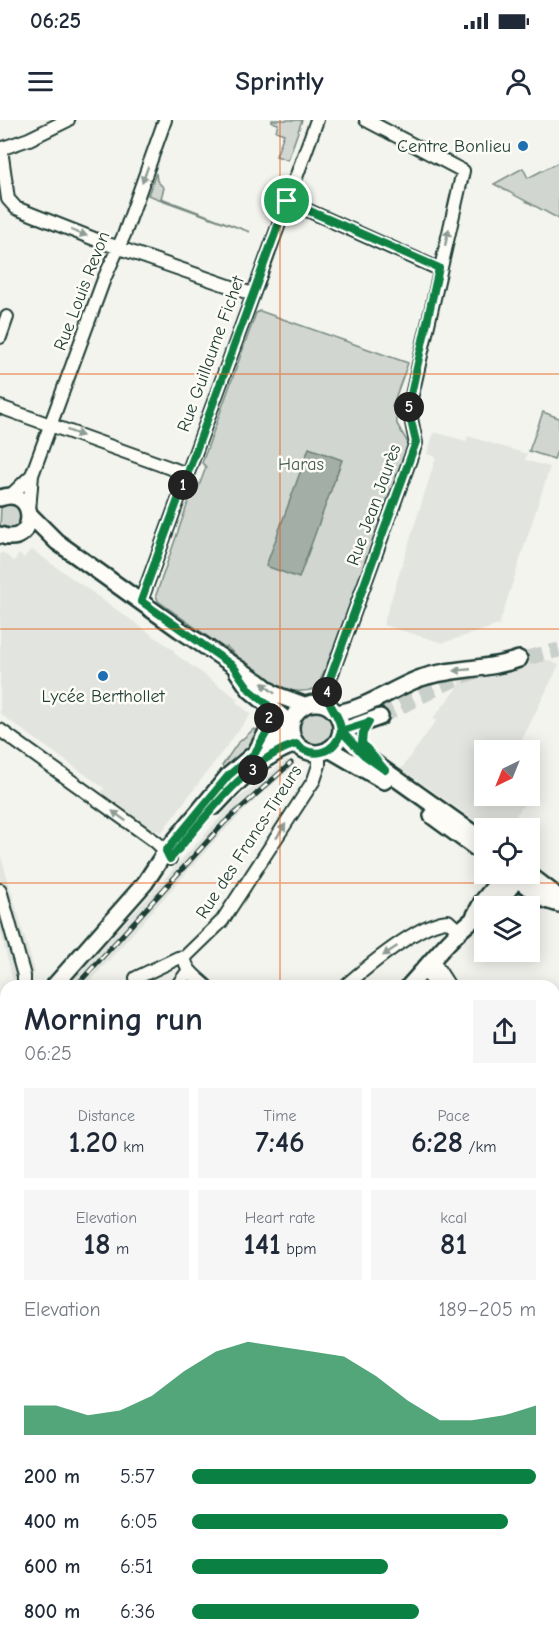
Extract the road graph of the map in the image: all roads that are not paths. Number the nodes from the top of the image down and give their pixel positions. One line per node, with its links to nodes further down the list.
1 (68, 120): 5 (street)
2 (317, 120): 6 (street, Rue Guillaume Fichet)
3 (366, 120): 8 (street, Rue Jean Jaurès, one-way to 3)
4 (163, 122): 7 (street, Rue Louis Revon, one-way to 7)
5 (0, 149): 7 (street, one-way to 7)
6 (287, 201): 8 (street); 9 (street, Rue Guillaume Fichet)
7 (118, 247): 9 (street); 13 (street, Rue Louis Revon)
8 (439, 268): 25 (street, Rue Jean Jaurès)
9 (252, 294): 14 (street, Rue Guillaume Fichet)
10 (7, 316): 11 (street)
11 (0, 338)
12 (0, 407): 13 (street)
13 (51, 424): 14 (street, one-way to 14); 15 (street, Rue Louis Revon)
14 (187, 474): 20 (street, Rue Guillaume Fichet)
15 (32, 475): 16 (street, Rue Louis Revon); 17 (street, Rue Louis Revon)
16 (4, 496): 17 (main road)
17 (29, 512): 18 (main road); 19 (main road)
18 (5, 537): 19 (main road)
19 (57, 542): 20 (main road)
20 (141, 601): 22 (main road)
21 (519, 659): 25 (main road, one-way to 25)
22 (233, 666): 23 (main road); 24 (main road, one-way to 22)
23 (268, 705): 28 (main road); 30 (main road)
24 (304, 705): 25 (main road); 28 (main road)
25 (333, 710): 27 (main road)
26 (0, 730): 34 (street, one-way to 26)
27 (341, 731): 29 (main road); 31 (main road); 31 (main road)
28 (292, 733): 29 (main road); 30 (main road); 34 (main road)
29 (324, 751): 33 (main road); 44 (street, Rue des Francs-Tireurs, one-way to 29)
30 (255, 753): 34 (main road)
31 (385, 770): 32 (main road)
32 (474, 834)
33 (474, 847)
34 (168, 855): 48 (main road)
35 (503, 884): 39 (main road)
36 (511, 884): 40 (main road)
37 (536, 884): 41 (main road)
38 (0, 890): 47 (street)
39 (489, 896)
40 (502, 896)
41 (559, 902)
42 (474, 920): 43 (main road)
43 (456, 936): 45 (main road); 51 (street, one-way to 51)
44 (187, 964): 46 (street, Rue des Francs-Tireurs); 49 (street); 50 (street)
45 (428, 966): 52 (main road); 53 (street); 54 (street)
46 (136, 978)
47 (24, 980)
48 (59, 980)
49 (180, 980)
50 (201, 980)
51 (352, 980)
52 (415, 980)
53 (435, 980)
54 (443, 980)

